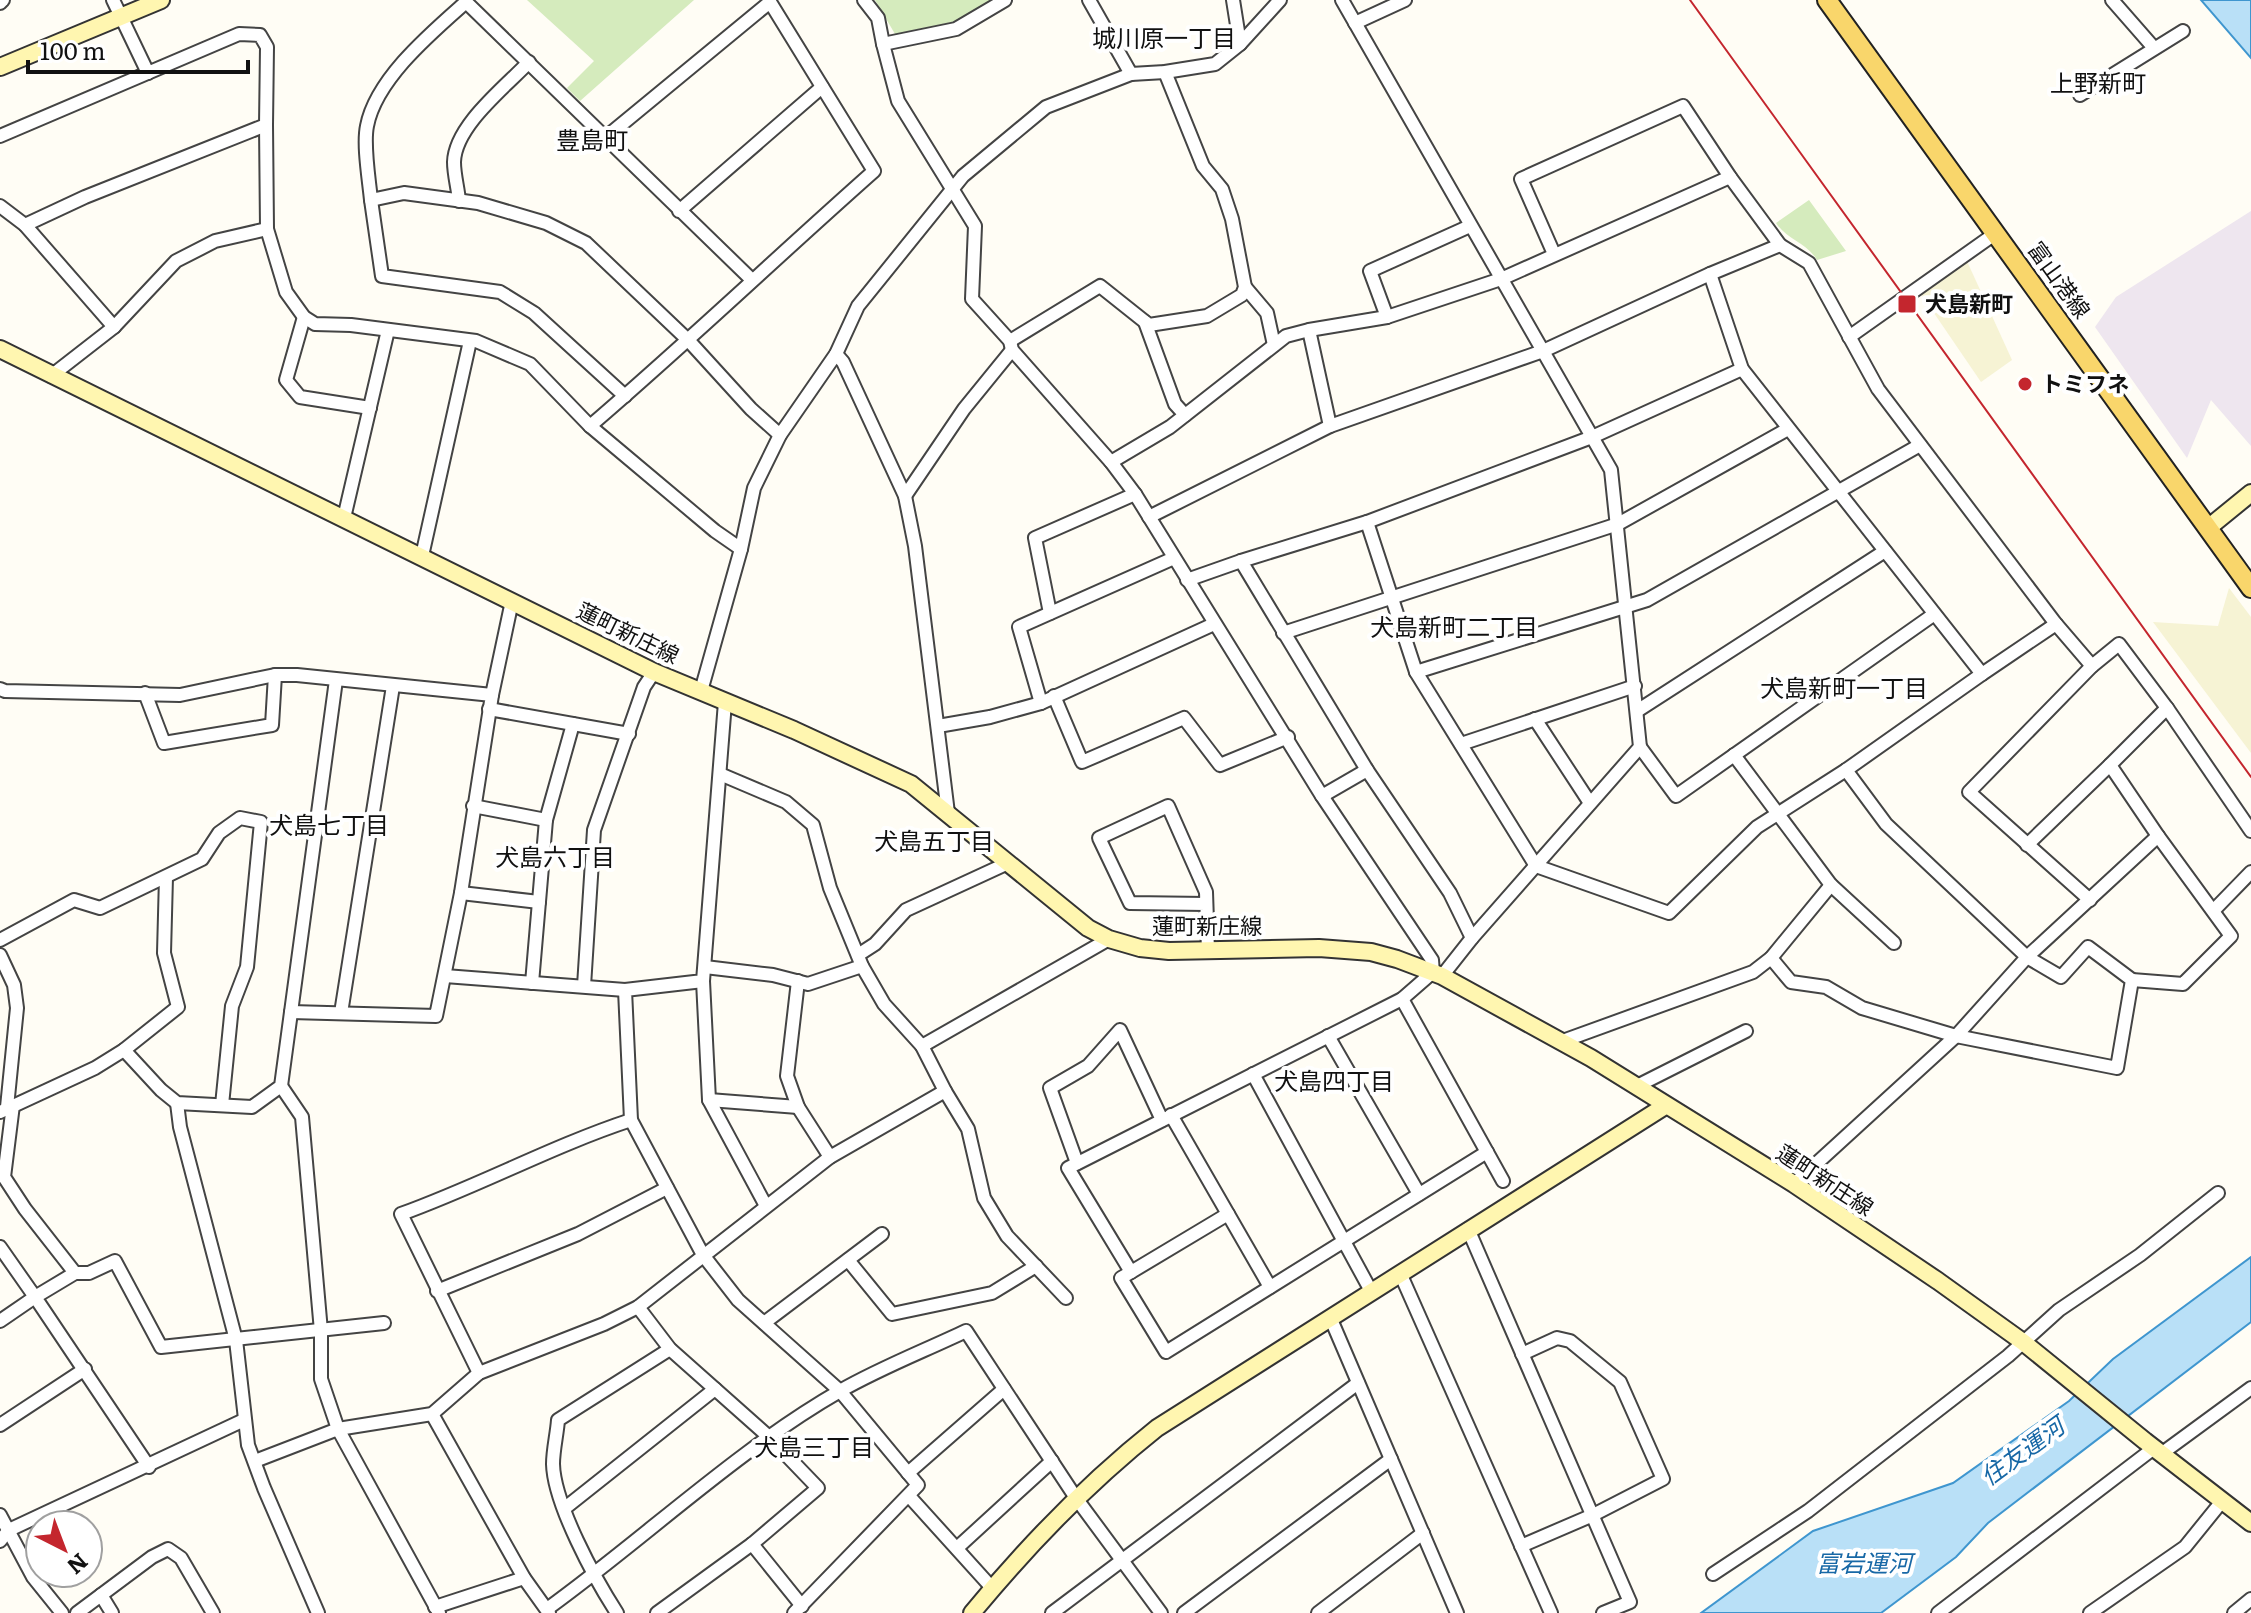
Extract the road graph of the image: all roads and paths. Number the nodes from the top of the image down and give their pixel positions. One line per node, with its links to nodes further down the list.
1 (113, 0): 14 (street)
2 (161, 0): 14 (main road)
3 (864, 0): 17 (street)
4 (1005, 0): 17 (street)
5 (1089, 0): 24 (street)
6 (1233, 0): 18 (street)
7 (1280, 0): 18 (street)
8 (1342, 0): 15 (street)
9 (1405, 0): 15 (street)
10 (1827, 0): 39 (main road, 富山港線)
11 (2112, 0): 19 (street)
12 (468, 1): 20 (street); 32 (street)
13 (771, 1): 25 (street); 29 (street)
14 (121, 16): 21 (main road); 23 (street)
15 (1355, 23): 37 (street)
16 (2183, 31): 19 (street)
17 (883, 44): 31 (street)
18 (1240, 44): 22 (street)
19 (2154, 48): 26 (street)
20 (529, 62): 29 (street); 33 (street)
21 (0, 67)
22 (1165, 72): 24 (street); 45 (street)
23 (148, 73): 27 (street); 28 (street)
24 (1131, 74): 31 (street)
25 (822, 87): 35 (street); 44 (street)
26 (2080, 95)
27 (266, 125): 36 (street); 38 (street)
28 (0, 136)
29 (605, 138): 35 (street)
30 (1730, 177): 40 (street); 41 (street); 41 (street)
31 (951, 190): 55 (street); 59 (street)
32 (371, 200): 33 (street); 62 (street)
33 (459, 201): 54 (street)
34 (0, 206): 36 (street)
35 (679, 211): 44 (street)
36 (25, 225): 49 (street)
37 (1470, 226): 43 (street); 47 (street)
38 (267, 229): 46 (street); 49 (street)
39 (1996, 233): 52 (street); 80 (main road, 富山港線)
40 (1780, 245): 42 (street); 52 (street)
41 (1554, 254): 43 (street)
42 (1710, 274): 58 (street); 60 (street)
43 (1501, 279): 47 (street); 58 (street)
44 (752, 280): 54 (street)
45 (1245, 287): 48 (street); 56 (street)
46 (304, 317): 50 (street); 63 (street)
47 (1387, 317): 51 (street)
48 (1145, 322): 55 (street); 64 (street)
49 (114, 327): 61 (street)
50 (388, 330): 53 (street); 63 (street)
51 (1309, 330): 56 (street); 66 (street)
52 (1849, 337): 70 (street)
53 (470, 341): 65 (street); 83 (street)
54 (689, 341): 62 (street); 68 (street)
55 (1011, 345): 71 (street); 75 (street)
56 (1274, 345): 64 (street)
57 (0, 349): 61 (main road, 蓮町新庄線)
58 (1543, 351): 66 (street); 69 (street)
59 (836, 354): 68 (street); 75 (street)
60 (1742, 369): 67 (street); 69 (street)
61 (51, 376): 77 (main road, 蓮町新庄線)
62 (625, 396): 65 (street)
63 (370, 408): 77 (street)
64 (1185, 415): 71 (street)
65 (590, 426): 81 (street)
66 (1330, 426): 76 (street)
67 (1788, 429): 72 (street); 79 (street)
68 (780, 435): 81 (street)
69 (1592, 437): 78 (street); 79 (street)
70 (1920, 445): 72 (street); 94 (street)
71 (1111, 462): 74 (street)
72 (1837, 492): 82 (street); 90 (street)
73 (2251, 493): 80 (main road)
74 (1135, 494): 76 (street); 91 (street)
75 (905, 496): 116 (street)
76 (1149, 517): 84 (street)
77 (344, 518): 83 (main road, 蓮町新庄線)
78 (1367, 522): 85 (street); 88 (street)
79 (1618, 524): 88 (street); 90 (street)
80 (2208, 528): 87 (main road, 富山港線)
81 (741, 549): 105 (street)
82 (1885, 551): 92 (street); 113 (street)
83 (422, 556): 89 (main road, 蓮町新庄線)
84 (1174, 558): 86 (street); 91 (street)
85 (1241, 561): 86 (street); 95 (street)
86 (1187, 580): 93 (street)
87 (2251, 588)
88 (1392, 597): 95 (street); 98 (street)
89 (512, 601): 97 (main road, 蓮町新庄線); 107 (street)
90 (1626, 605): 98 (street); 103 (street)
91 (1050, 613): 110 (street)
92 (1933, 615): 99 (street); 121 (street)
93 (1214, 624): 108 (street); 118 (street)
94 (2056, 624): 96 (street); 99 (street)
95 (1283, 633): 123 (street)
96 (2092, 666): 111 (street); 134 (street)
97 (654, 672): 105 (main road, 蓮町新庄線); 117 (street)
98 (1416, 672): 119 (street)
99 (1982, 674): 124 (street)
100 (275, 675): 101 (street); 106 (street); 106 (street)
101 (336, 680): 102 (street); 164 (street)
102 (393, 686): 107 (street); 165 (street)
103 (1635, 686): 113 (street); 114 (street)
104 (0, 689): 106 (street)
105 (701, 691): 109 (main road, 蓮町新庄線)
106 (145, 693)
107 (492, 695): 112 (street)
108 (1054, 696): 110 (street); 118 (street)
109 (725, 702): 125 (street); 129 (main road, 蓮町新庄線)
110 (1041, 703): 116 (street)
111 (2167, 708): 122 (street); 132 (street)
112 (489, 709): 115 (street); 128 (street)
113 (1637, 711): 120 (street)
114 (1535, 719): 119 (street); 127 (street)
115 (573, 724): 117 (street); 131 (street)
116 (938, 726): 129 (street)
117 (629, 734): 161 (street)
118 (1288, 737): 126 (street)
119 (1461, 744): 136 (street)
120 (1640, 747): 121 (street); 127 (street)
121 (1734, 755): 130 (street)
122 (2110, 765): 133 (street); 134 (street)
123 (1367, 770): 126 (street); 145 (street)
124 (1846, 770): 130 (street); 151 (street)
125 (720, 774): 153 (street); 154 (street)
126 (1322, 796): 155 (street)
127 (1590, 803): 136 (street)
128 (473, 806): 131 (street); 140 (street)
129 (948, 813): 135 (main road, 蓮町新庄線)
130 (1779, 815): 136 (street); 139 (street)
131 (546, 820): 142 (street)
132 (2251, 831)
133 (2158, 836): 141 (street); 144 (street)
134 (2027, 845): 141 (street)
135 (1008, 863): 146 (main road, 蓮町新庄線); 153 (street)
136 (1536, 866): 145 (street)
137 (2251, 872): 144 (street)
138 (166, 877): 147 (street); 171 (street); 178 (street)
139 (1831, 885): 148 (street); 152 (street)
140 (461, 893): 142 (street); 156 (street)
141 (2090, 900): 151 (street)
142 (539, 902): 160 (street)
143 (1206, 904): 143 (street); 149 (street)
144 (2214, 910): 157 (street)
145 (1472, 938): 155 (street)
146 (1109, 939): 149 (main road, 蓮町新庄線); 170 (street)
147 (0, 940)
148 (1894, 943)
149 (1208, 951): 155 (main road, 蓮町新庄線)
150 (0, 955): 181 (street)
151 (2027, 957): 157 (street); 168 (street)
152 (1771, 958): 168 (street); 169 (street)
153 (860, 961): 159 (street); 170 (street)
154 (705, 967): 158 (street); 159 (street)
155 (1437, 974): 163 (street); 169 (main road, 蓮町新庄線)
156 (445, 976): 160 (street); 165 (street)
157 (2132, 980): 168 (street)
158 (703, 981): 162 (street); 176 (street)
159 (798, 981): 180 (street)
160 (532, 983): 161 (street)
161 (584, 986): 162 (street)
162 (625, 990): 183 (street)
163 (1402, 999): 167 (street); 184 (street)
164 (291, 1012): 165 (street); 173 (street)
165 (341, 1013)
166 (1746, 1031): 174 (street)
167 (1328, 1036): 172 (street); 191 (street)
168 (1956, 1036): 188 (street)
169 (1560, 1042): 174 (main road, 蓮町新庄線)
170 (922, 1046): 175 (street)
171 (124, 1050): 177 (street); 181 (street)
172 (1253, 1074): 182 (street); 196 (street)
173 (281, 1086): 178 (street); 214 (street)
174 (1635, 1087): 179 (main road, 蓮町新庄線)
175 (945, 1091): 185 (street); 200 (street)
176 (709, 1100): 180 (street); 192 (street)
177 (177, 1103): 178 (street); 215 (street)
178 (222, 1105)
179 (1665, 1106): 188 (main road, 蓮町新庄線); 194 (main road)
180 (798, 1107): 185 (street)
181 (7, 1108): 202 (street)
182 (1167, 1118): 186 (street); 186 (street); 193 (street)
183 (631, 1120): 189 (street); 205 (street)
184 (1487, 1152): 187 (street); 191 (street)
185 (830, 1157): 192 (street)
186 (1077, 1163): 201 (street)
187 (1503, 1181)
188 (1794, 1184): 216 (main road, 蓮町新庄線)
189 (667, 1188): 198 (street); 205 (street)
190 (2218, 1193): 216 (street)
191 (1419, 1194): 196 (street)
192 (766, 1206): 198 (street)
193 (1228, 1214): 201 (street); 204 (street)
194 (1468, 1229): 203 (main road); 218 (street)
195 (882, 1234): 199 (street)
196 (1344, 1241): 204 (street); 206 (street)
197 (0, 1247): 207 (street)
198 (703, 1255): 209 (street); 213 (street)
199 (848, 1260): 200 (street); 213 (street)
200 (1036, 1266): 208 (street)
201 (1131, 1272): 204 (street)
202 (75, 1273): 207 (street); 215 (street)
203 (1400, 1273): 206 (main road); 248 (street)
204 (1270, 1287)
205 (437, 1291): 220 (street)
206 (1371, 1291): 210 (main road)
207 (35, 1297): 211 (street); 219 (street)
208 (1066, 1298)
209 (638, 1307): 217 (street); 220 (street)
210 (1330, 1317): 221 (street); 238 (main road)
211 (0, 1321)
212 (384, 1323): 214 (street)
213 (764, 1323): 225 (street)
214 (321, 1331): 215 (street); 229 (street)
215 (236, 1340): 227 (street)
216 (2023, 1342): 231 (main road, 蓮町新庄線); 251 (street)
217 (670, 1349): 223 (street); 240 (street)
218 (1522, 1354): 242 (street); 242 (street)
219 (85, 1369): 228 (street); 235 (street)
220 (479, 1373): 226 (street)
221 (1358, 1383): 232 (street); 250 (street)
222 (2251, 1388): 231 (street)
223 (715, 1389): 230 (street); 240 (street)
224 (1004, 1389): 225 (street); 234 (street); 236 (street)
225 (840, 1391): 230 (street); 236 (street)
226 (432, 1414): 229 (street); 253 (street)
227 (244, 1420): 233 (street); 235 (street)
228 (0, 1425)
229 (338, 1429): 233 (street); 258 (street)
230 (769, 1437): 247 (street); 252 (street)
231 (2153, 1448): 239 (main road, 蓮町新庄線); 275 (street)
232 (1391, 1459): 245 (street); 271 (street)
233 (255, 1461): 265 (street)
234 (1052, 1461): 238 (street); 249 (street)
235 (149, 1467): 244 (street)
236 (908, 1473): 237 (street)
237 (909, 1496): 249 (street); 257 (street)
238 (1076, 1498): 250 (street); 254 (main road)
239 (2223, 1500): 243 (main road, 蓮町新庄線); 276 (street)
240 (565, 1508): 252 (street)
241 (0, 1515): 244 (street)
242 (1593, 1515): 248 (street); 274 (street)
243 (2251, 1523)
244 (9, 1530): 246 (street); 261 (street)
245 (1423, 1533): 260 (street); 272 (street)
246 (0, 1541)
247 (752, 1544): 257 (street); 267 (street)
248 (1521, 1546): 273 (street)
249 (957, 1548): 254 (street)
250 (1122, 1560): 269 (street); 270 (street)
251 (1713, 1574)
252 (593, 1576): 259 (street); 266 (street)
253 (524, 1578): 258 (street); 259 (street)
254 (993, 1589): 268 (main road)
255 (101, 1595): 262 (street); 263 (street); 264 (street)
256 (2251, 1599): 277 (street)
257 (798, 1609)
258 (437, 1610)
259 (548, 1611)
260 (1456, 1612)
261 (62, 1613)
262 (77, 1613)
263 (112, 1613)
264 (213, 1613)
265 (318, 1613)
266 (617, 1613)
267 (657, 1613)
268 (972, 1613)
269 (1052, 1613)
270 (1161, 1613)
271 (1184, 1613)
272 (1318, 1613)
273 (1551, 1613)
274 (1603, 1613)
275 (1938, 1613)
276 (2090, 1613)
277 (2234, 1613)

